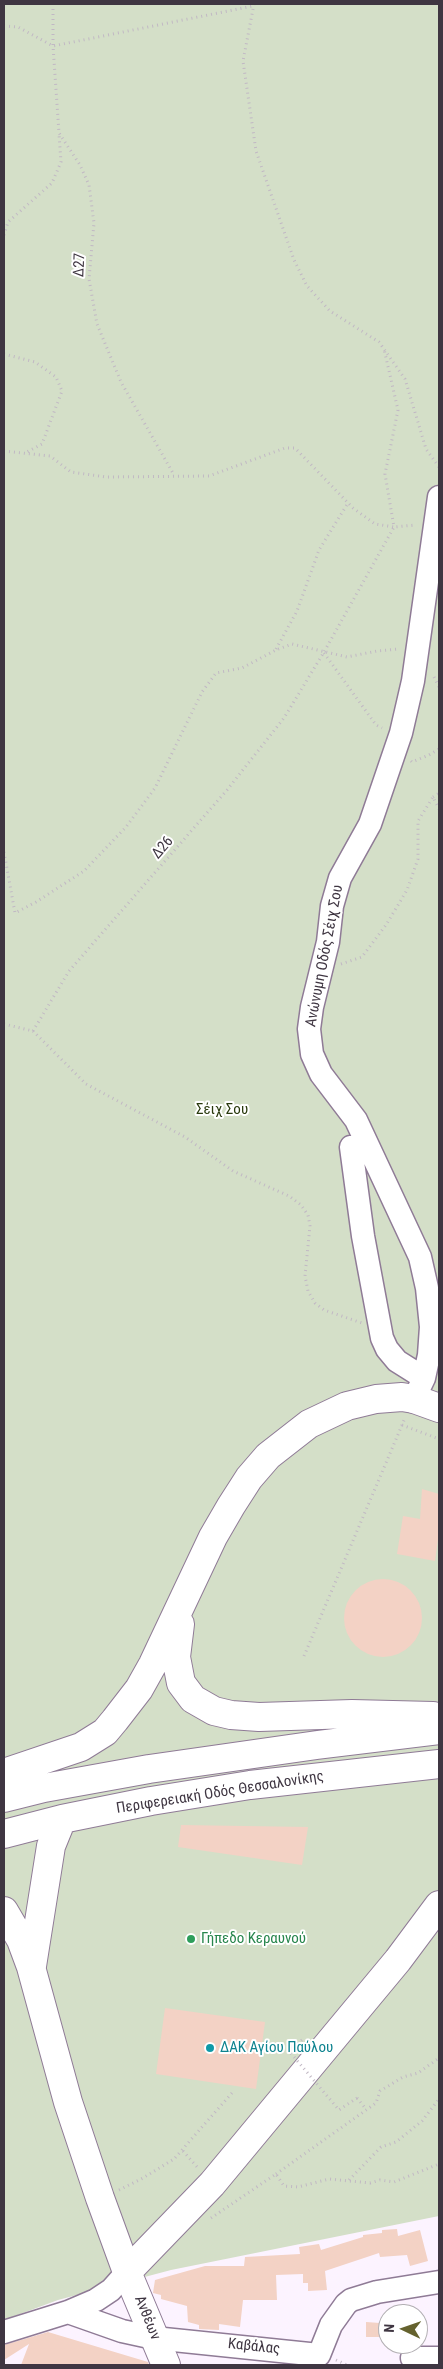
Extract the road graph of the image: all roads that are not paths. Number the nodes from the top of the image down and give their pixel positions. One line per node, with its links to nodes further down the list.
1 (439, 497): 3 (street, Ανώνυμη Οδός Σέιχ Σου)
2 (352, 1147): 3 (street)
3 (419, 1388): 4 (main road); 5 (main road)
4 (439, 1408)
5 (190, 1584): 6 (main road); 9 (main road)
6 (439, 1717)
7 (439, 1730): 10 (main road)
8 (439, 1764): 11 (main road, Περιφερειακή Οδός Θεσσαλονίκης)
9 (4, 1773)
10 (4, 1798)
11 (62, 1819): 12 (main road, Περιφερειακή Οδός Θεσσαλονίκης); 15 (main road)
12 (4, 1834)
13 (439, 1905): 16 (main road)
14 (4, 1911): 15 (main road, Ανθέων)
15 (32, 1968): 16 (main road, Ανθέων)
16 (127, 2272): 18 (street); 20 (main road, Ανθέων)
17 (439, 2282): 20 (street, Καβάλας)
18 (68, 2312): 19 (street); 20 (street)
19 (4, 2332)
20 (154, 2338): 23 (main road, Ανθέων)
21 (412, 2358): 22 (street)
22 (439, 2358)
23 (166, 2365)

